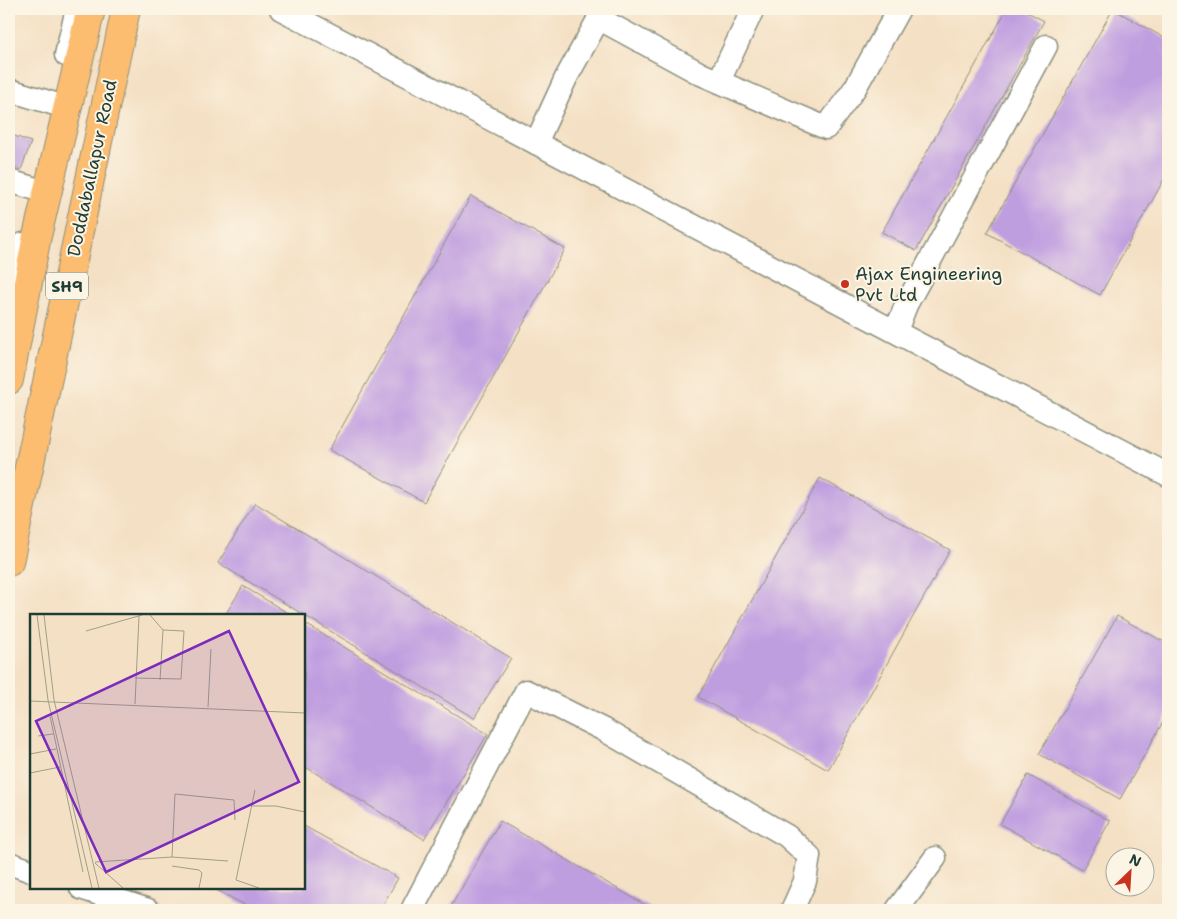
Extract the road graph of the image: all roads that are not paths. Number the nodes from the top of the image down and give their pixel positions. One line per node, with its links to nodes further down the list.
1 (77, 9): 11 (street)
2 (91, 9): 17 (main road, Doddaballapur Road / SH9)
3 (126, 9): 19 (main road, Doddaballapur Road / SH9)
4 (281, 9): 12 (street)
5 (753, 9): 9 (street)
6 (900, 9): 9 (street)
7 (601, 13): 9 (street); 12 (street)
8 (1046, 46): 16 (street)
9 (719, 81)
10 (9, 90): 11 (street)
11 (55, 104): 14 (street)
12 (536, 143): 16 (street)
13 (9, 181): 14 (street)
14 (36, 189): 15 (street)
15 (10, 290)
16 (896, 331): 18 (street)
17 (9, 380)
18 (1168, 475)
19 (9, 562)
20 (936, 858): 27 (street)
21 (9, 863): 22 (street)
22 (30, 871)
23 (84, 889): 24 (street)
24 (148, 910)
25 (412, 910): 26 (street)
26 (792, 910)
27 (896, 910)

